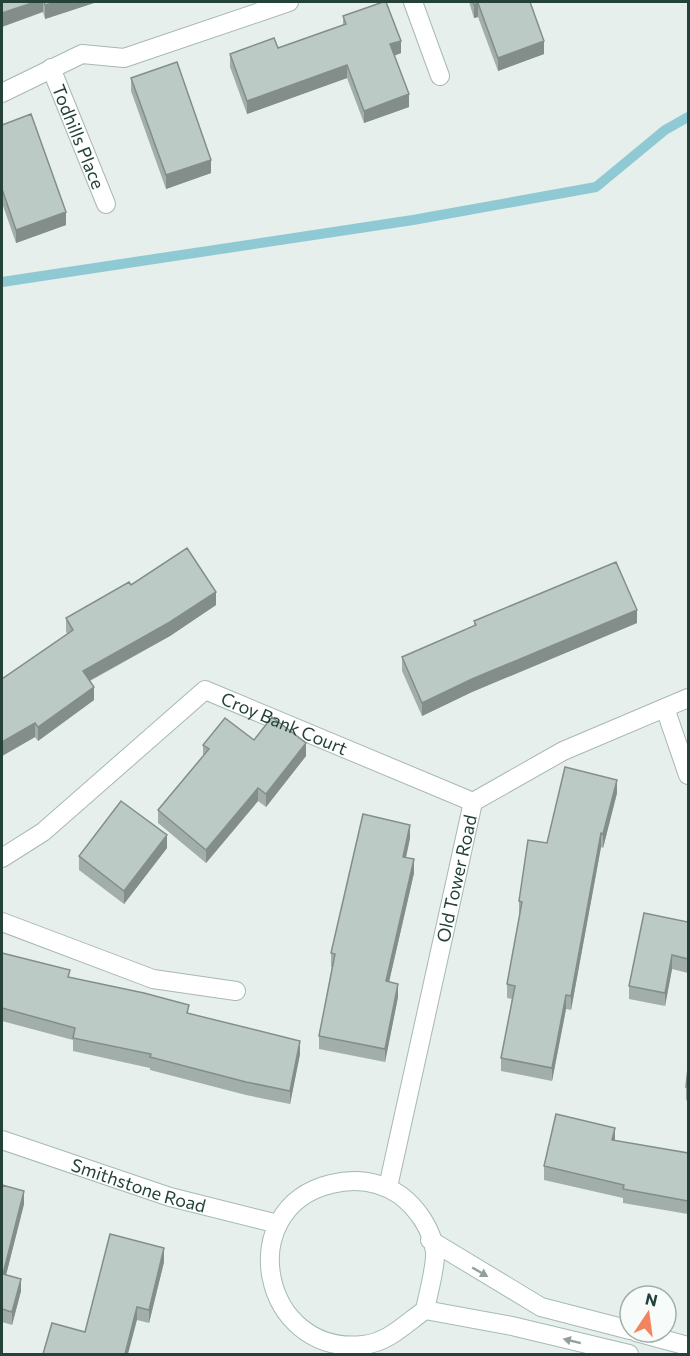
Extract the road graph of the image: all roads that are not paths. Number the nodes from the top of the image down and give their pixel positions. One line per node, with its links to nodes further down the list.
1 (290, 2): 3 (street, Todhills Place)
2 (413, 2): 4 (street)
3 (51, 68): 5 (street, Todhills Place); 6 (street, Todhills Place)
4 (440, 76)
5 (2, 93)
6 (106, 204)
7 (688, 698): 8 (street, Old Tower Road)
8 (664, 708): 9 (street); 10 (street, Old Tower Road)
9 (688, 775)
10 (473, 802): 11 (street, Croy Bank Court); 15 (street, Old Tower Road)
11 (2, 858)
12 (2, 922): 13 (street)
13 (236, 991)
14 (2, 1140): 16 (street, Smithstone Road)
15 (388, 1187): 16 (street); 17 (street)
16 (278, 1224): 20 (street)
17 (430, 1240): 18 (street); 19 (street, one-way to 19)
18 (425, 1310): 20 (street); 21 (street, one-way to 18)
19 (618, 1327)
20 (336, 1349)
21 (629, 1354)

